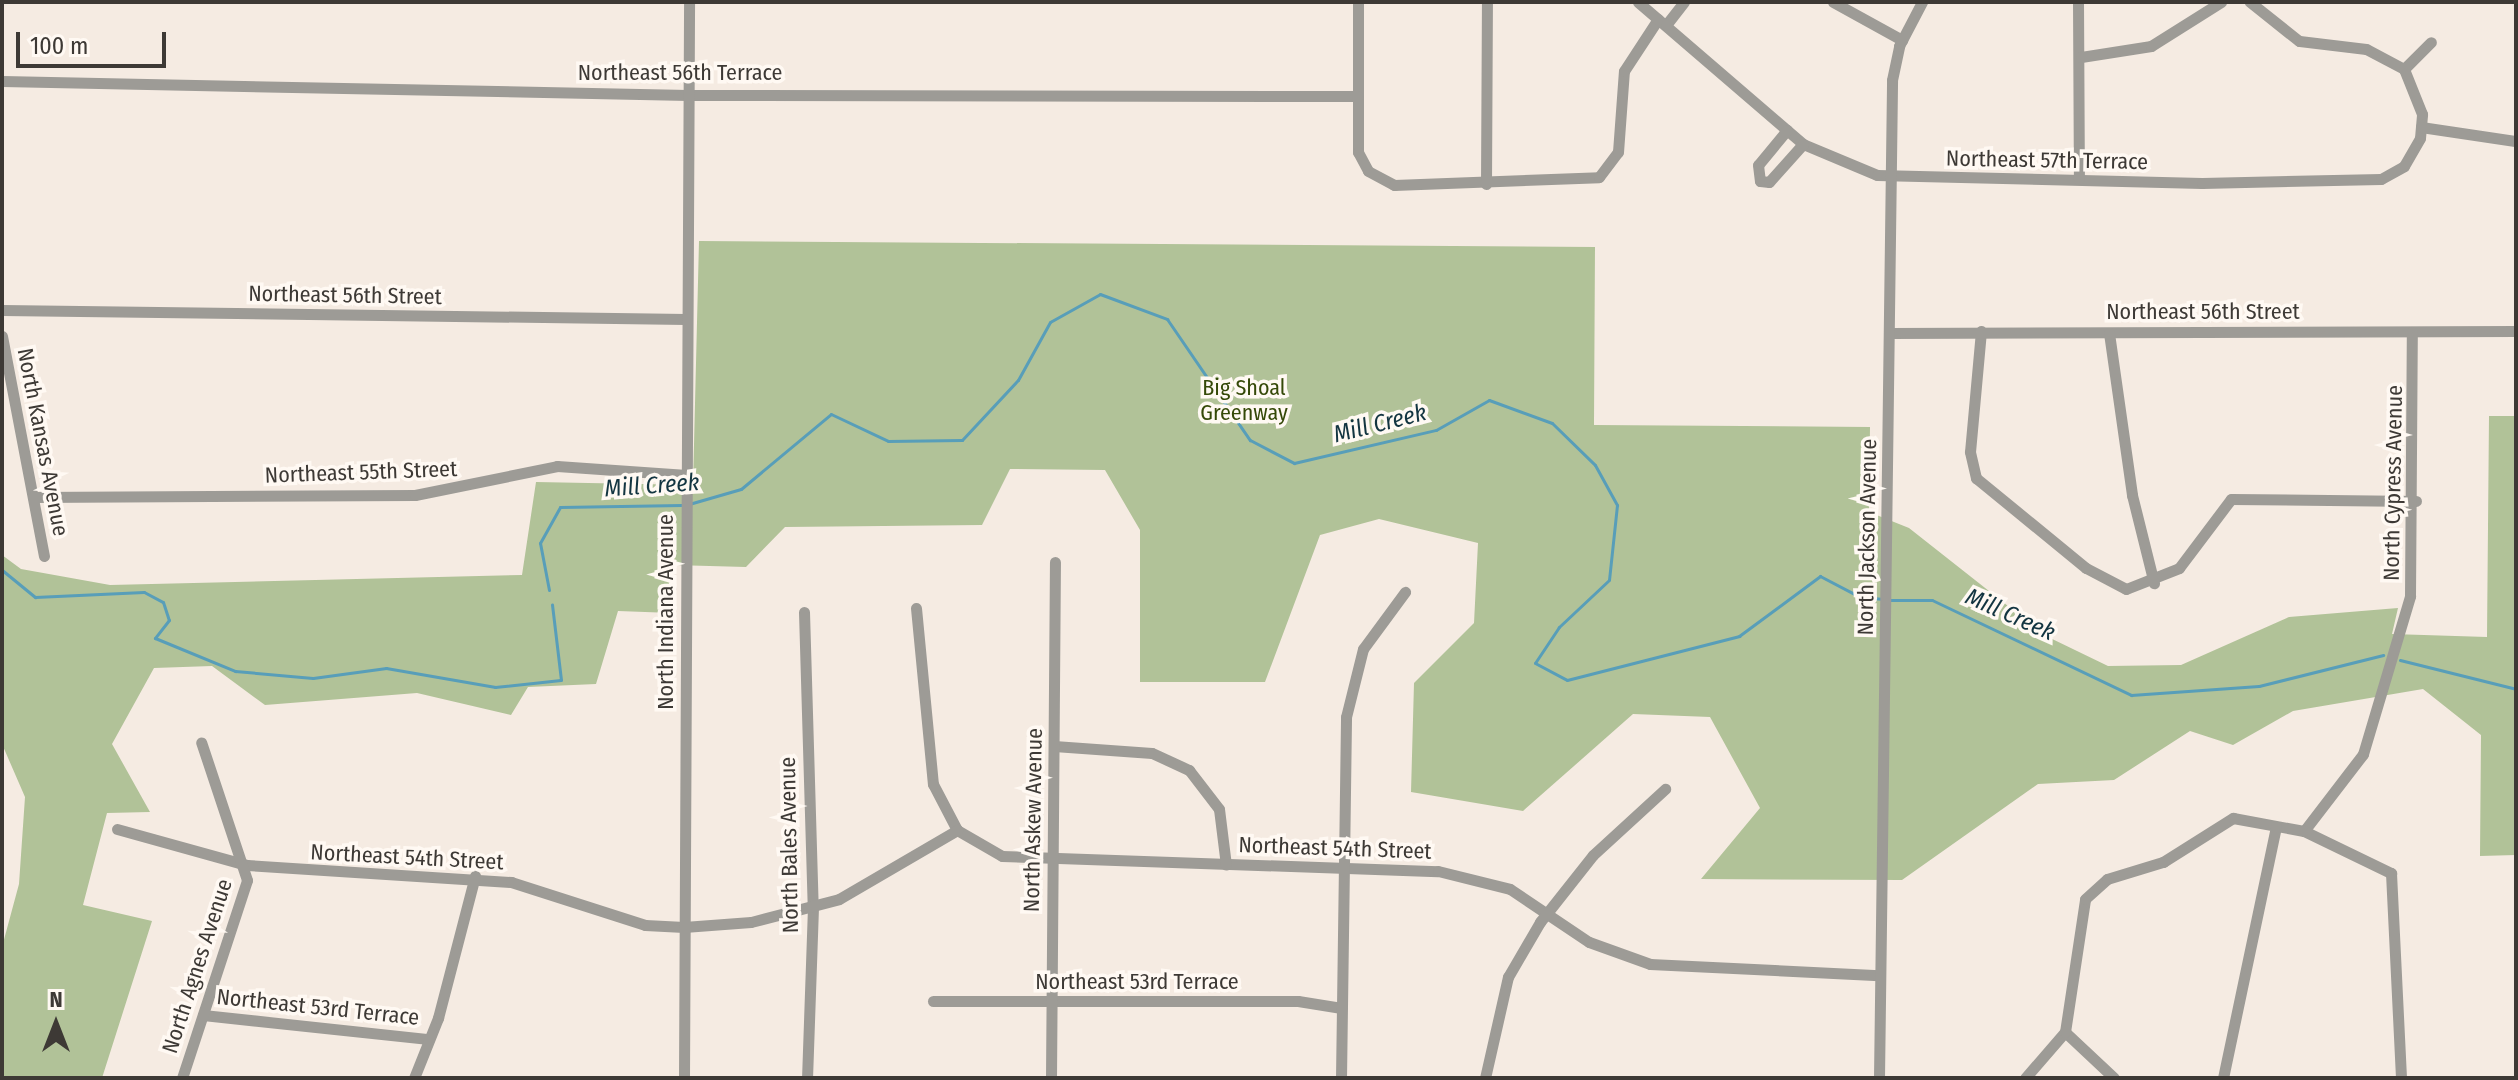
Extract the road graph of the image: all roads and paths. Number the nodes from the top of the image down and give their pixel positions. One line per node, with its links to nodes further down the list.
1 (689, 2): 17 (street, North Indiana Avenue)
2 (1358, 2): 18 (street)
3 (1487, 2): 25 (street)
4 (1684, 2): 11 (street)
5 (1833, 2): 12 (street)
6 (1922, 2): 12 (street, North Jackson Avenue)
7 (2078, 2): 14 (street)
8 (2221, 2): 14 (street)
9 (2250, 2): 15 (street)
10 (1646, 4): 11 (street, Northeast 57th Terrace)
11 (1662, 22): 20 (street, Northeast 57th Terrace); 25 (street)
12 (1902, 40): 23 (street, North Jackson Avenue)
13 (2431, 42): 15 (street)
14 (2081, 57): 24 (street)
15 (2404, 69): 19 (street)
16 (2, 81): 17 (street, Northeast 56th Terrace)
17 (688, 95): 18 (street, Northeast 56th Terrace); 27 (street, North Indiana Avenue)
18 (1358, 96): 25 (street)
19 (2421, 127): 21 (street); 24 (street, Northeast 57th Terrace)
20 (1787, 130): 22 (street, Northeast 57th Terrace); 22 (street)
21 (2515, 141)
22 (1803, 144): 23 (street, Northeast 57th Terrace)
23 (1892, 177): 24 (street, Northeast 57th Terrace); 31 (street, North Jackson Avenue)
24 (2079, 179)
25 (1486, 184)
26 (2, 310): 27 (street, Northeast 56th Street)
27 (686, 319): 34 (street, North Indiana Avenue)
28 (1981, 331): 31 (street, Northeast 56th Street); 32 (street, Northeast 56th Street); 39 (street)
29 (2516, 331): 30 (street, Northeast 56th Street)
30 (2412, 332): 32 (street, Northeast 56th Street); 36 (street, North Cypress Avenue)
31 (1890, 333): 58 (street, North Jackson Avenue)
32 (2109, 333): 39 (street)
33 (2, 336): 35 (street, North Kansas Avenue)
34 (687, 475): 35 (street, Northeast 55th Street); 57 (street, North Indiana Avenue)
35 (33, 497): 37 (street, North Kansas Avenue)
36 (2416, 501): 39 (street); 49 (street, North Cypress Avenue)
37 (44, 556)
38 (1055, 562): 44 (street, North Askew Avenue)
39 (2154, 583)
40 (1405, 592): 53 (street)
41 (916, 608): 48 (street)
42 (804, 612): 55 (street, North Bales Avenue)
43 (201, 742): 51 (street)
44 (1054, 746): 50 (street, North Askew Avenue); 52 (street)
45 (1665, 789): 56 (street)
46 (2276, 827): 49 (street); 63 (street); 75 (street)
47 (117, 829): 51 (street, Northeast 54th Street)
48 (957, 830): 50 (street, Northeast 54th Street); 55 (street, Northeast 54th Street)
49 (2304, 831): 76 (street)
50 (1053, 863): 52 (street, Northeast 54th Street); 60 (street, North Askew Avenue)
51 (247, 865): 54 (street, Northeast 54th Street); 62 (street, North Agnes Avenue)
52 (1226, 865): 53 (street, Northeast 54th Street)
53 (1342, 866): 56 (street, Northeast 54th Street); 61 (street)
54 (475, 876): 57 (street, Northeast 54th Street); 64 (street)
55 (813, 907): 57 (street, Northeast 54th Street); 68 (street, North Bales Avenue)
56 (1547, 911): 58 (street, Northeast 54th Street); 71 (street)
57 (684, 927): 67 (street, North Indiana Avenue)
58 (1879, 975): 72 (street, North Jackson Avenue)
59 (933, 1001): 60 (street, Northeast 53rd Terrace)
60 (1052, 1002): 61 (street, Northeast 53rd Terrace); 69 (street, North Askew Avenue)
61 (1341, 1008): 70 (street)
62 (203, 1015): 64 (street, Northeast 53rd Terrace); 65 (street, North Agnes Avenue)
63 (2065, 1032): 73 (street); 74 (street)
64 (429, 1039): 66 (street)
65 (182, 1078)
66 (414, 1078)
67 (684, 1078)
68 (807, 1078)
69 (1051, 1078)
70 (1341, 1078)
71 (1485, 1078)
72 (1879, 1078)
73 (2025, 1078)
74 (2114, 1078)
75 (2223, 1078)
76 (2401, 1078)

